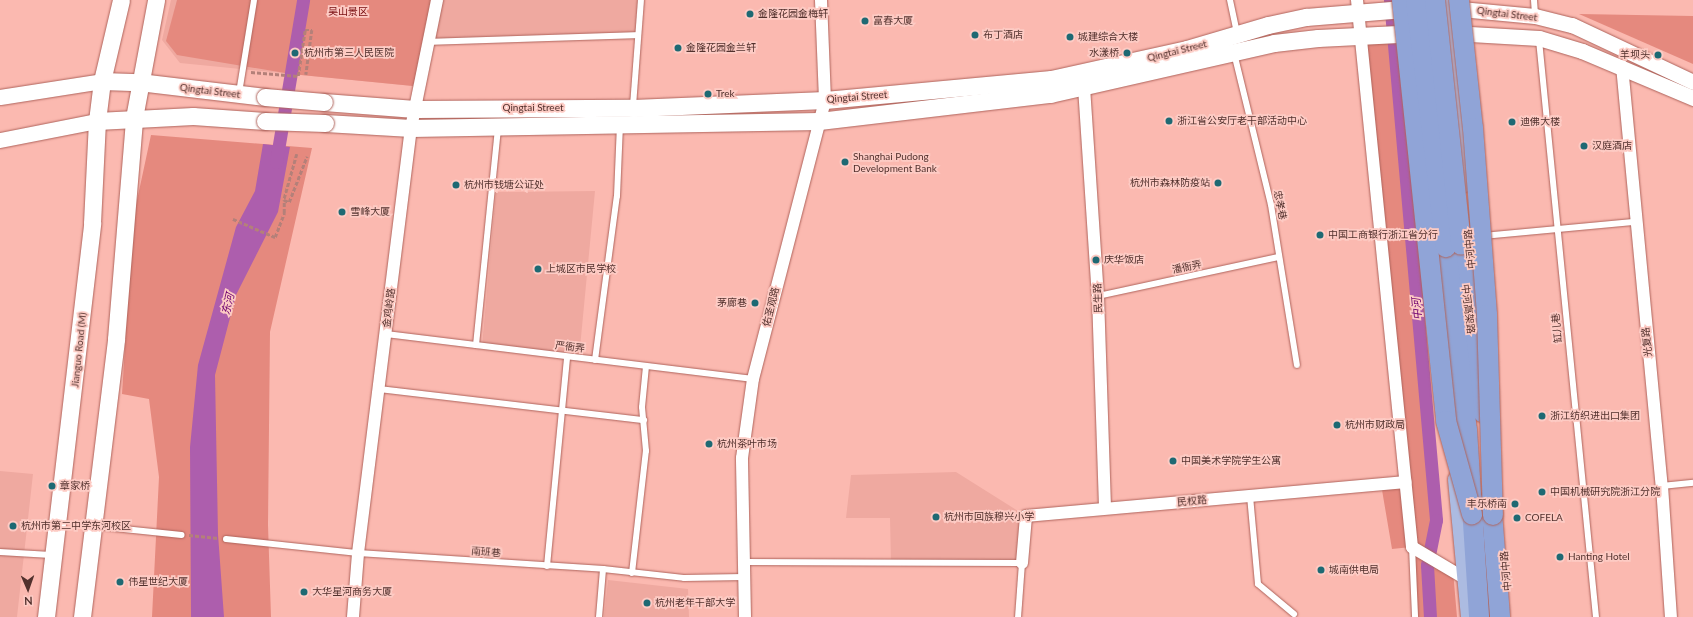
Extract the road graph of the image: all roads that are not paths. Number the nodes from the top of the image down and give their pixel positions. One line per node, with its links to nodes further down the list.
1 (120, 0): 22 (main road, Jianguo Road (M))
2 (156, 0): 23 (main road)
3 (254, 0): 26 (lane)
4 (438, 0): 19 (street, 金鸡岭路)
5 (641, 0): 15 (lane)
6 (821, 0): 29 (street, 佑圣观路)
7 (1230, 0): 16 (lane)
8 (1534, 0): 12 (lane)
9 (1447, 2): 10 (main road, Qingtai Street); 12 (street, Qingtai Street); 14 (main road, 中河中路); 83 (highway, bridge)
10 (1408, 3): 11 (main road, Qingtai Street); 13 (main road); 82 (highway, bridge)
11 (1362, 8): 16 (main road, Qingtai Street); 17 (street)
12 (1535, 16): 24 (street, Qingtai Street)
13 (1407, 33): 14 (main road, Qingtai Street); 17 (main road, Qingtai Street); 72 (main road)
14 (1450, 33): 18 (street, Qingtai Street); 84 (main road, 中河中路)
15 (638, 35): 19 (lane); 30 (lane)
16 (1238, 35): 29 (main road, Qingtai Street)
17 (1366, 35): 20 (main road, Qingtai Street); 54 (street)
18 (1539, 38): 21 (street, Qingtai Street); 40 (lane, 缸儿巷)
19 (428, 42): 31 (street, 金鸡岭路)
20 (1234, 51): 25 (main road, Qingtai Street); 42 (lane, 忠孝巷)
21 (1622, 66): 28 (street, Qingtai Street); 39 (street, 光复路)
22 (102, 81): 23 (main road, Qingtai Street); 27 (street, Qingtai Street); 33 (main road, Jianguo Road (M))
23 (139, 82): 26 (main road, Qingtai Street); 32 (main road)
24 (1693, 82)
25 (1084, 87): 34 (main road, Qingtai Street); 43 (street, 民生路)
26 (239, 94): 31 (main road, Qingtai Street, bridge)
27 (0, 97)
28 (1693, 98)
29 (825, 100): 30 (main road, Qingtai Street); 34 (street, 佑圣观路)
30 (633, 108): 31 (main road, Qingtai Street)
31 (415, 109): 37 (street, 金鸡岭路)
32 (134, 118): 33 (main road, Qingtai Street); 37 (main road, Qingtai Street, bridge); 59 (main road)
33 (97, 121): 38 (street, Qingtai Street); 65 (main road, Jianguo Road (M))
34 (819, 121): 35 (main road, Qingtai Street); 50 (street, 佑圣观路)
35 (620, 124): 36 (main road, Qingtai Street); 47 (lane)
36 (498, 127): 37 (main road, Qingtai Street); 45 (lane)
37 (411, 128): 44 (street, 金鸡岭路)
38 (0, 140)
39 (1634, 222): 40 (lane); 56 (street, 光复路)
40 (1558, 229): 41 (lane); 85 (lane, 缸儿巷)
41 (1477, 237)
42 (1279, 257): 43 (lane, 潘衙弄); 48 (lane, 忠孝巷)
43 (1098, 296): 58 (street, 民生路)
44 (386, 334): 45 (lane, 严衙弄); 51 (street, 金鸡岭路)
45 (476, 346): 46 (lane, 严衙弄)
46 (567, 357): 47 (lane, 严衙弄); 52 (lane)
47 (595, 360): 49 (lane, 严衙弄)
48 (1297, 365)
49 (646, 366): 50 (lane, 严衙弄); 53 (lane)
50 (752, 379): 66 (street, 佑圣观路)
51 (379, 388): 52 (lane); 64 (street, 金鸡岭路)
52 (562, 410): 53 (lane); 68 (lane)
53 (644, 420): 70 (lane)
54 (1405, 482): 57 (street, 民权路); 62 (street)
55 (1693, 483): 56 (lane)
56 (1662, 486): 86 (street, 光复路)
57 (1250, 496): 58 (street, 民权路); 73 (lane)
58 (1106, 508): 67 (street, 民权路)
59 (95, 526): 60 (lane); 75 (main road)
60 (182, 535)
61 (226, 539): 64 (lane, 南班巷)
62 (1412, 547): 72 (street); 80 (lane)
63 (0, 552): 65 (lane)
64 (358, 553): 68 (lane, 南班巷); 76 (street, 金鸡岭路)
65 (53, 555): 74 (main road, Jianguo Road (M))
66 (744, 562): 67 (lane); 71 (street, 佑圣观路)
67 (1022, 563): 79 (lane)
68 (547, 566): 69 (lane, 南班巷)
69 (603, 569): 70 (lane, 南班巷); 77 (lane)
70 (632, 573): 71 (lane, 南班巷)
71 (744, 577): 78 (street, 佑圣观路)
72 (1466, 579): 81 (main road)
73 (1294, 614)
74 (46, 617)
75 (82, 617)
76 (353, 617)
77 (599, 617)
78 (745, 617)
79 (1018, 617)
80 (1415, 617)
81 (1470, 617)
82 (1479, 617)
83 (1500, 617)
84 (1510, 617)
85 (1596, 617)
86 (1671, 617)

